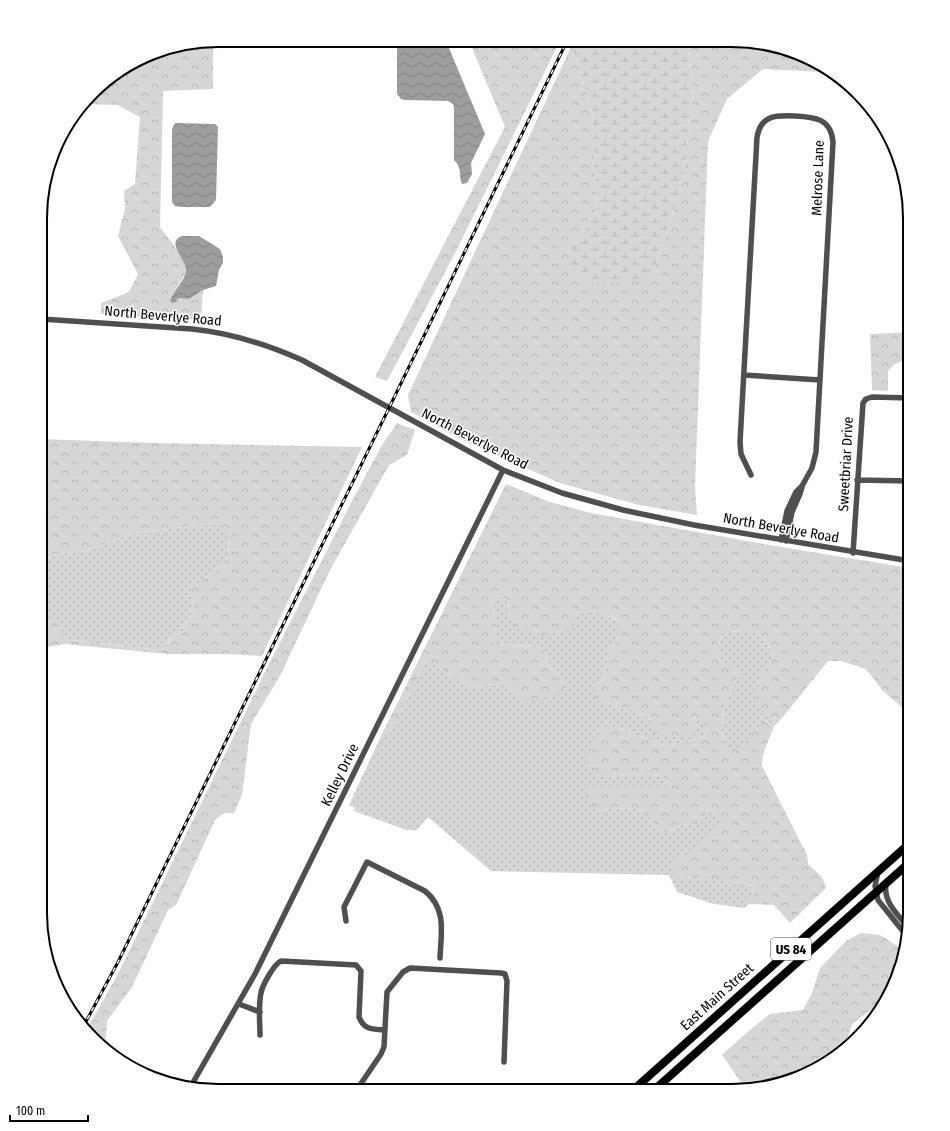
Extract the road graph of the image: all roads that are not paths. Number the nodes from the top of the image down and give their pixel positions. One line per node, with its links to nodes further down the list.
1 (47, 319): 5 (street, North Beverlye Road)
2 (744, 375): 3 (street); 3 (street, Melrose Lane); 6 (street, Melrose Lane)
3 (820, 380): 9 (street, Melrose Lane)
4 (903, 398): 7 (street, Sweetbriar Drive)
5 (502, 470): 9 (street, North Beverlye Road); 23 (street, Kelley Drive)
6 (751, 475)
7 (857, 480): 8 (street); 10 (street, Sweetbriar Drive)
8 (903, 481)
9 (784, 540): 10 (street, North Beverlye Road)
10 (853, 553): 11 (street, North Beverlye Road)
11 (903, 560)
12 (903, 849): 14 (highway, East Main Street / US 84)
13 (903, 868): 15 (highway, East Main Street / US 84)
14 (878, 872): 16 (street); 30 (highway, East Main Street / US 84)
15 (886, 883): 16 (highway, East Main Street / US 84); 19 (street)
16 (875, 892): 17 (highway, East Main Street / US 84); 18 (street)
17 (865, 902): 18 (street); 31 (highway, East Main Street / US 84)
18 (880, 904): 21 (street)
19 (903, 920)
20 (346, 921): 22 (street)
21 (902, 931)
22 (440, 958)
23 (239, 1004): 24 (street); 28 (street, Kelley Drive)
24 (260, 1012): 25 (street); 26 (street)
25 (385, 1030): 27 (street); 29 (street)
26 (260, 1035)
27 (504, 1062)
28 (193, 1082)
29 (360, 1084)
30 (640, 1084)
31 (661, 1084)

